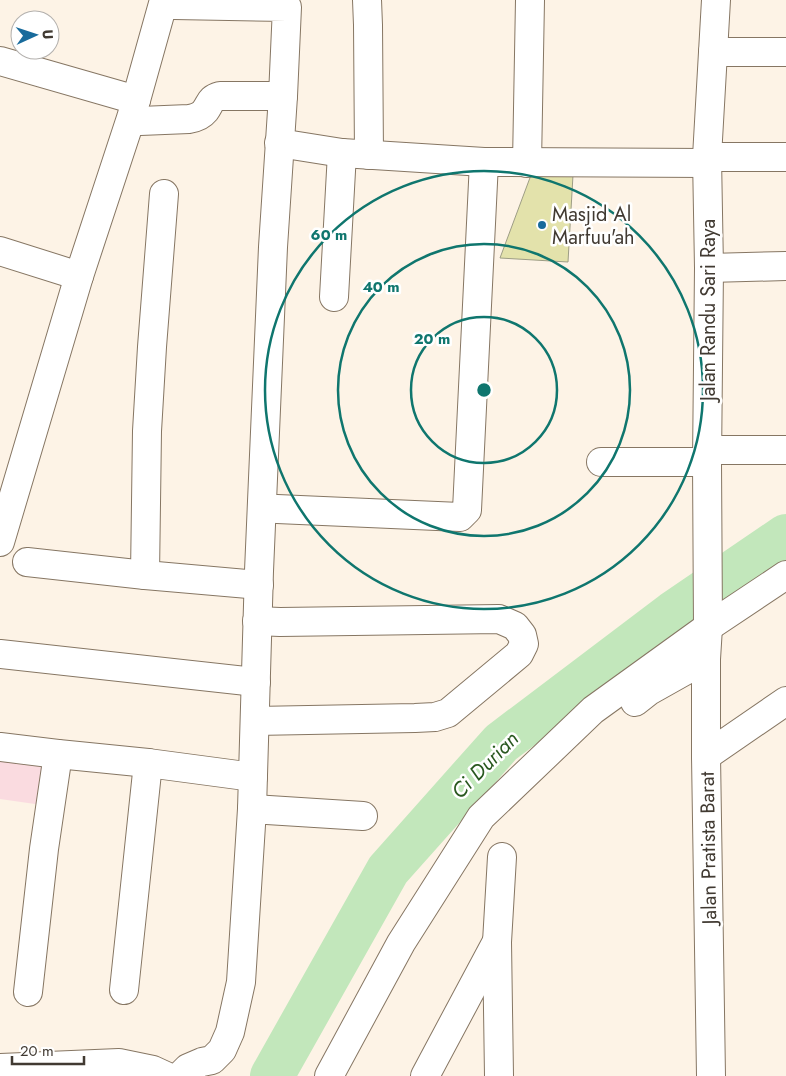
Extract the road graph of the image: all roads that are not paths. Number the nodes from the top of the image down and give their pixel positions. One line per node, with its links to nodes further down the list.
1 (367, 0): 12 (street)
2 (530, 0): 16 (street)
3 (716, 0): 5 (street, Jalan Randu Sari Raya)
4 (169, 2): 8 (street); 9 (street)
5 (714, 52): 6 (street); 14 (street, Jalan Randu Sari Raya)
6 (786, 52)
7 (0, 61): 9 (street)
8 (283, 96): 9 (street); 10 (street)
9 (138, 111): 21 (street)
10 (279, 143): 11 (street); 31 (street)
11 (342, 153): 12 (street); 22 (street)
12 (369, 156): 15 (street)
13 (786, 157): 14 (street)
14 (707, 160): 16 (street); 20 (street, Jalan Randu Sari Raya)
15 (484, 162): 16 (street); 26 (street)
16 (527, 163)
17 (164, 194): 29 (street)
18 (0, 251): 21 (street)
19 (786, 266): 20 (street)
20 (709, 268): 24 (street, Jalan Randu Sari Raya)
21 (80, 276): 27 (street)
22 (334, 297)
23 (786, 450): 24 (street)
24 (708, 456): 25 (street); 33 (street, Jalan Randu Sari Raya)
25 (601, 462)
26 (277, 509)
27 (0, 542)
28 (27, 562): 29 (street)
29 (145, 575): 31 (street)
30 (786, 575): 33 (street)
31 (259, 585): 32 (street)
32 (257, 621): 36 (street); 38 (street)
33 (708, 624): 35 (street, Jalan Pratista Barat); 54 (street)
34 (0, 654): 36 (street)
35 (706, 659): 41 (street, Jalan Pratista Barat); 44 (street)
36 (256, 682): 38 (street)
37 (786, 701): 41 (street)
38 (255, 721): 43 (street)
39 (0, 746): 40 (street)
40 (58, 754): 42 (street); 50 (street)
41 (706, 756): 57 (street, Jalan Pratista Barat)
42 (148, 764): 43 (street); 49 (street)
43 (253, 777): 45 (street)
44 (537, 785)
45 (252, 809): 46 (street); 53 (street)
46 (363, 816)
47 (502, 857): 48 (street)
48 (497, 942): 55 (street); 56 (street)
49 (124, 990)
50 (28, 992)
51 (0, 1068): 52 (street)
52 (156, 1074)
53 (180, 1076)
54 (329, 1076)
55 (425, 1076)
56 (499, 1076)
57 (711, 1076)

